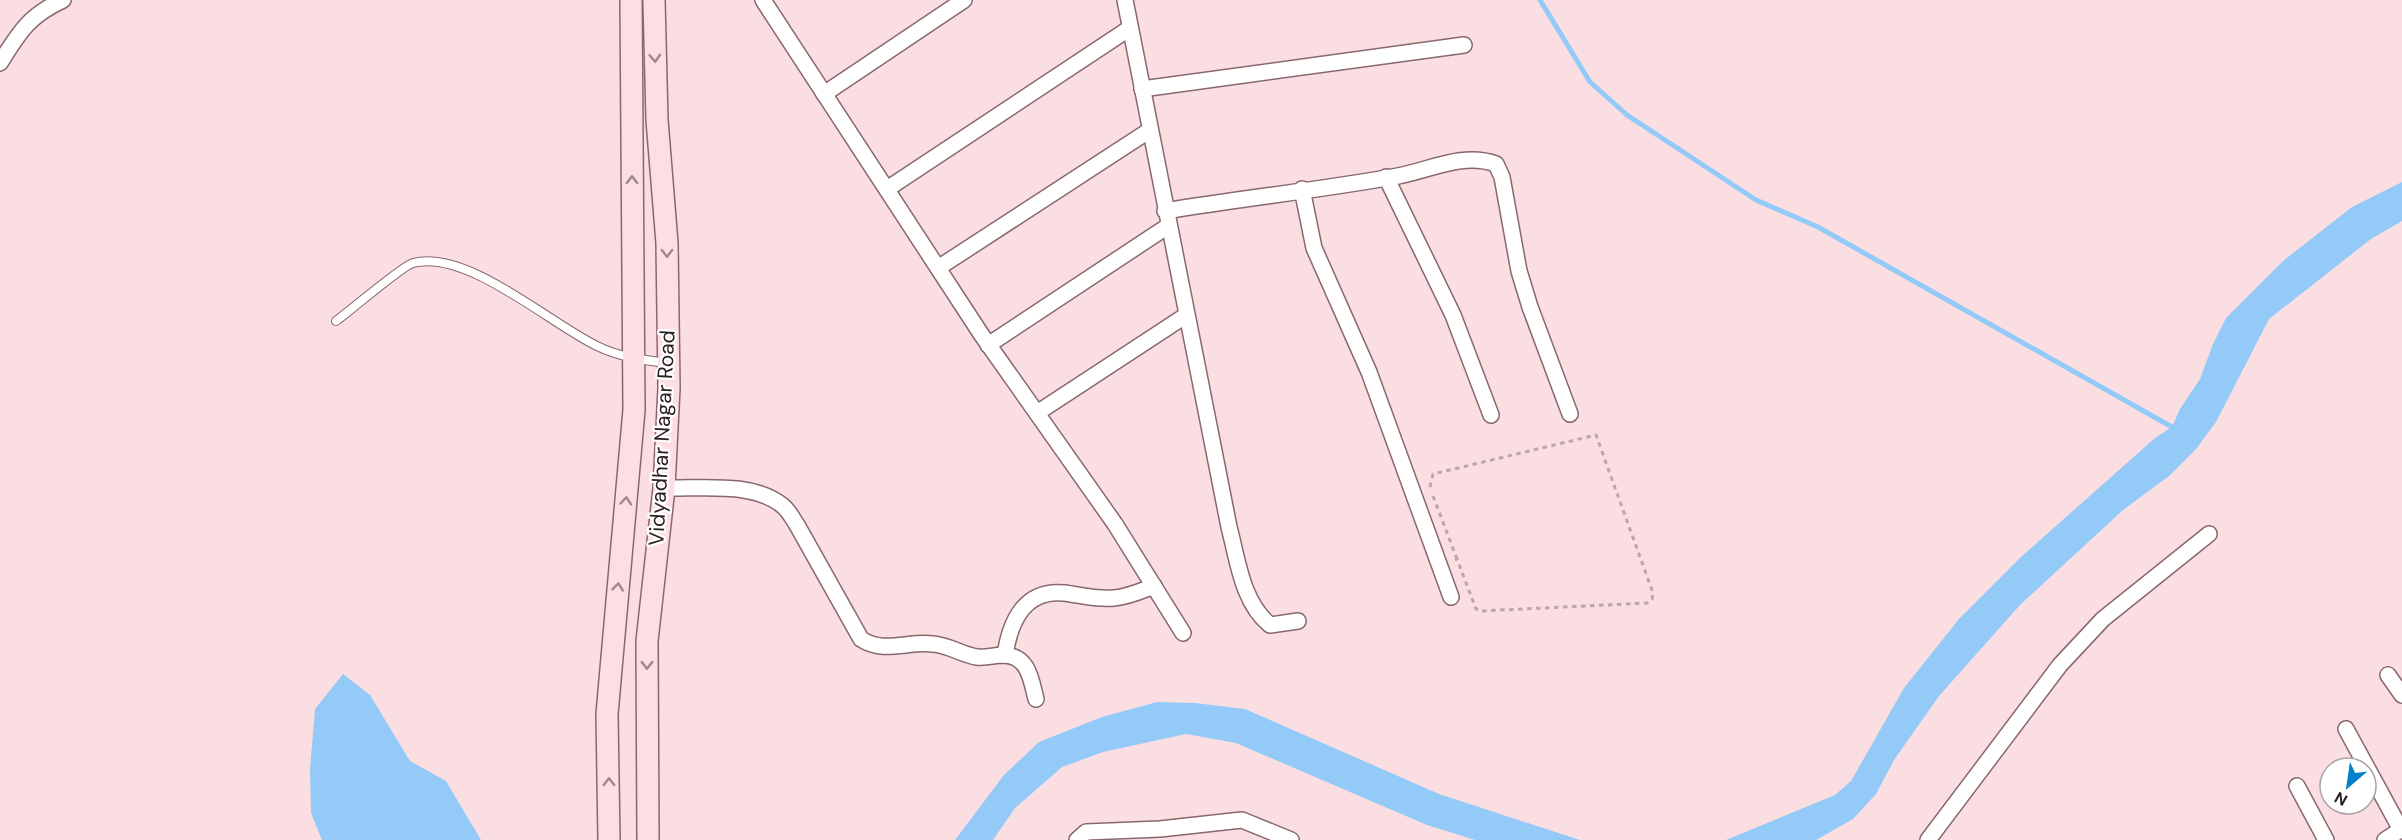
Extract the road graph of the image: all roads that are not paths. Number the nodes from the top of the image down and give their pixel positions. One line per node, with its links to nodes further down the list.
1 (63, 0): 9 (street)
2 (631, 0): 21 (main road, Vidyadhar Nagar Road, one-way to 2)
3 (654, 0): 22 (main road, Vidyadhar Nagar Road, one-way to 22)
4 (964, 0): 11 (street)
5 (1125, 0): 7 (street)
6 (771, 3): 11 (street)
7 (1130, 28): 10 (street); 14 (street)
8 (1464, 45): 10 (street)
9 (0, 63)
10 (1142, 89): 12 (street)
11 (824, 94): 14 (street)
12 (1150, 130): 16 (street); 17 (street)
13 (1386, 177): 15 (street); 24 (street); 25 (street)
14 (887, 189): 17 (street)
15 (1302, 189): 16 (street); 29 (street)
16 (1167, 219): 18 (street); 20 (street)
17 (938, 268): 20 (street)
18 (1185, 316): 23 (street); 30 (street)
19 (336, 321): 21 (lane)
20 (988, 345): 23 (street)
21 (634, 359): 22 (lane); 40 (main road, Vidyadhar Nagar Road, one-way to 21)
22 (669, 363): 26 (main road, Vidyadhar Nagar Road)
23 (1037, 413): 28 (street)
24 (1570, 414)
25 (1491, 415)
26 (664, 488): 32 (street); 41 (main road, Vidyadhar Nagar Road, one-way to 41)
27 (2209, 534): 44 (street)
28 (1154, 586): 31 (street); 32 (street)
29 (1451, 597)
30 (1298, 621)
31 (1183, 633)
32 (1005, 655): 35 (street)
33 (2388, 675): 34 (street)
34 (2402, 695)
35 (1036, 699)
36 (2346, 729): 38 (street)
37 (2297, 786): 45 (street)
38 (2401, 829): 46 (street)
39 (1161, 834): 42 (street); 43 (street)
40 (609, 840)
41 (648, 840)
42 (1077, 840)
43 (1291, 840)
44 (1928, 840)
45 (2326, 840)
46 (2385, 840)

